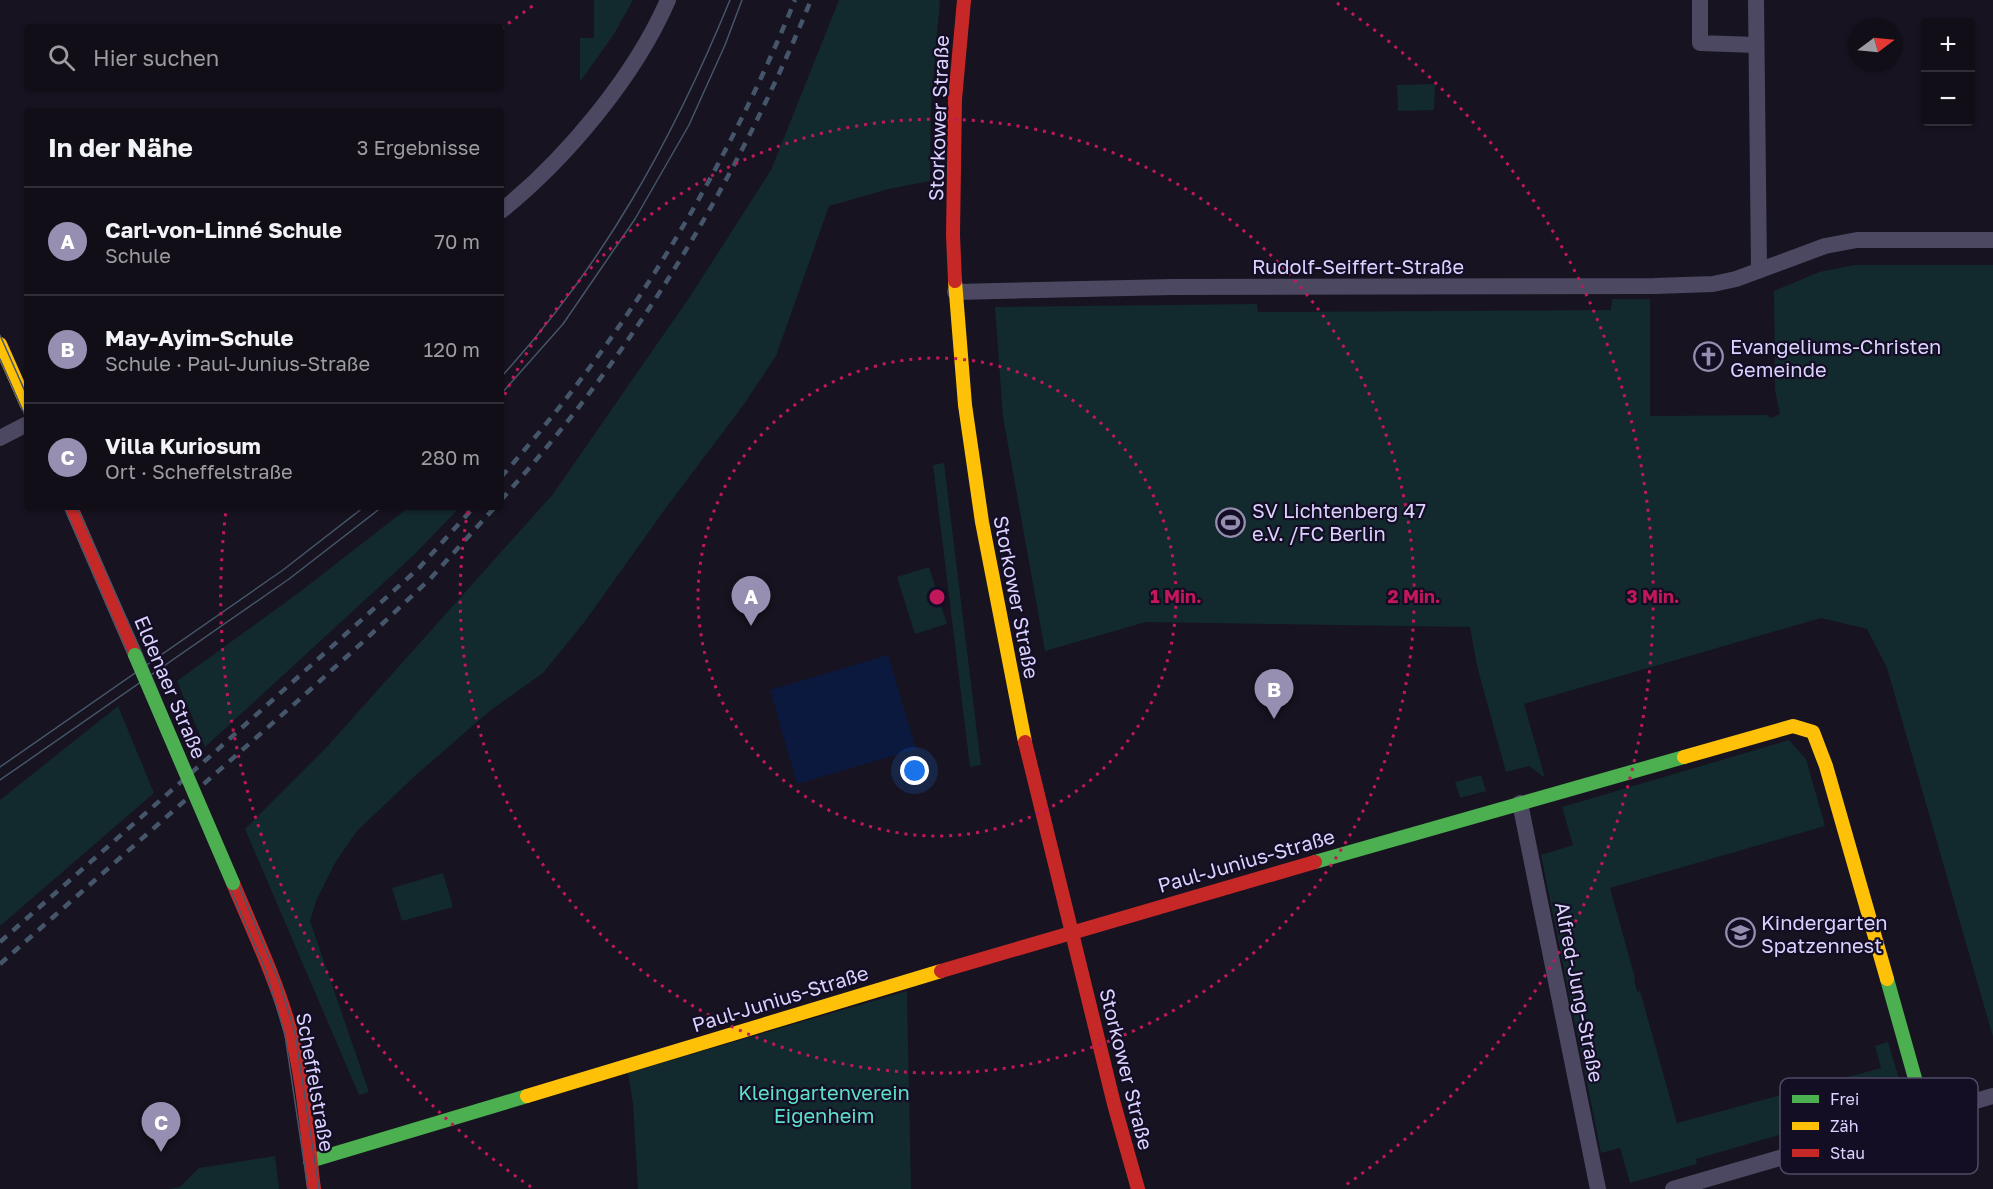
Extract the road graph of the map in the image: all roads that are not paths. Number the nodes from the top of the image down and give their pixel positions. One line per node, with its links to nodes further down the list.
1 (668, 0): 6 (street)
2 (964, 0): 9 (street, Storkower Straße)
3 (1700, 0): 5 (street)
4 (1756, 0): 5 (street)
5 (1756, 45): 8 (street)
6 (504, 209)
7 (1993, 240): 8 (street, Rudolf-Seiffert-Straße)
8 (1759, 270): 9 (street, Rudolf-Seiffert-Straße)
9 (955, 291): 17 (street, Storkower Straße)
10 (0, 344): 11 (street)
11 (24, 398)
12 (24, 426): 13 (street)
13 (0, 438)
14 (72, 510): 16 (street, Eldenaer Straße, bridge)
15 (1520, 802): 17 (street, Paul-Junius-Straße); 18 (street, Paul-Junius-Straße); 25 (street, Alfred-Jung-Straße)
16 (233, 883): 22 (street, Scheffelstraße)
17 (1073, 932): 22 (street, Paul-Junius-Straße); 24 (street, Storkower Straße)
18 (1915, 1078)
19 (1993, 1096): 20 (street)
20 (1978, 1100)
21 (1780, 1157): 26 (street)
22 (310, 1161): 23 (street, Scheffelstraße)
23 (314, 1189)
24 (1138, 1189)
25 (1598, 1189)
26 (1673, 1189)

